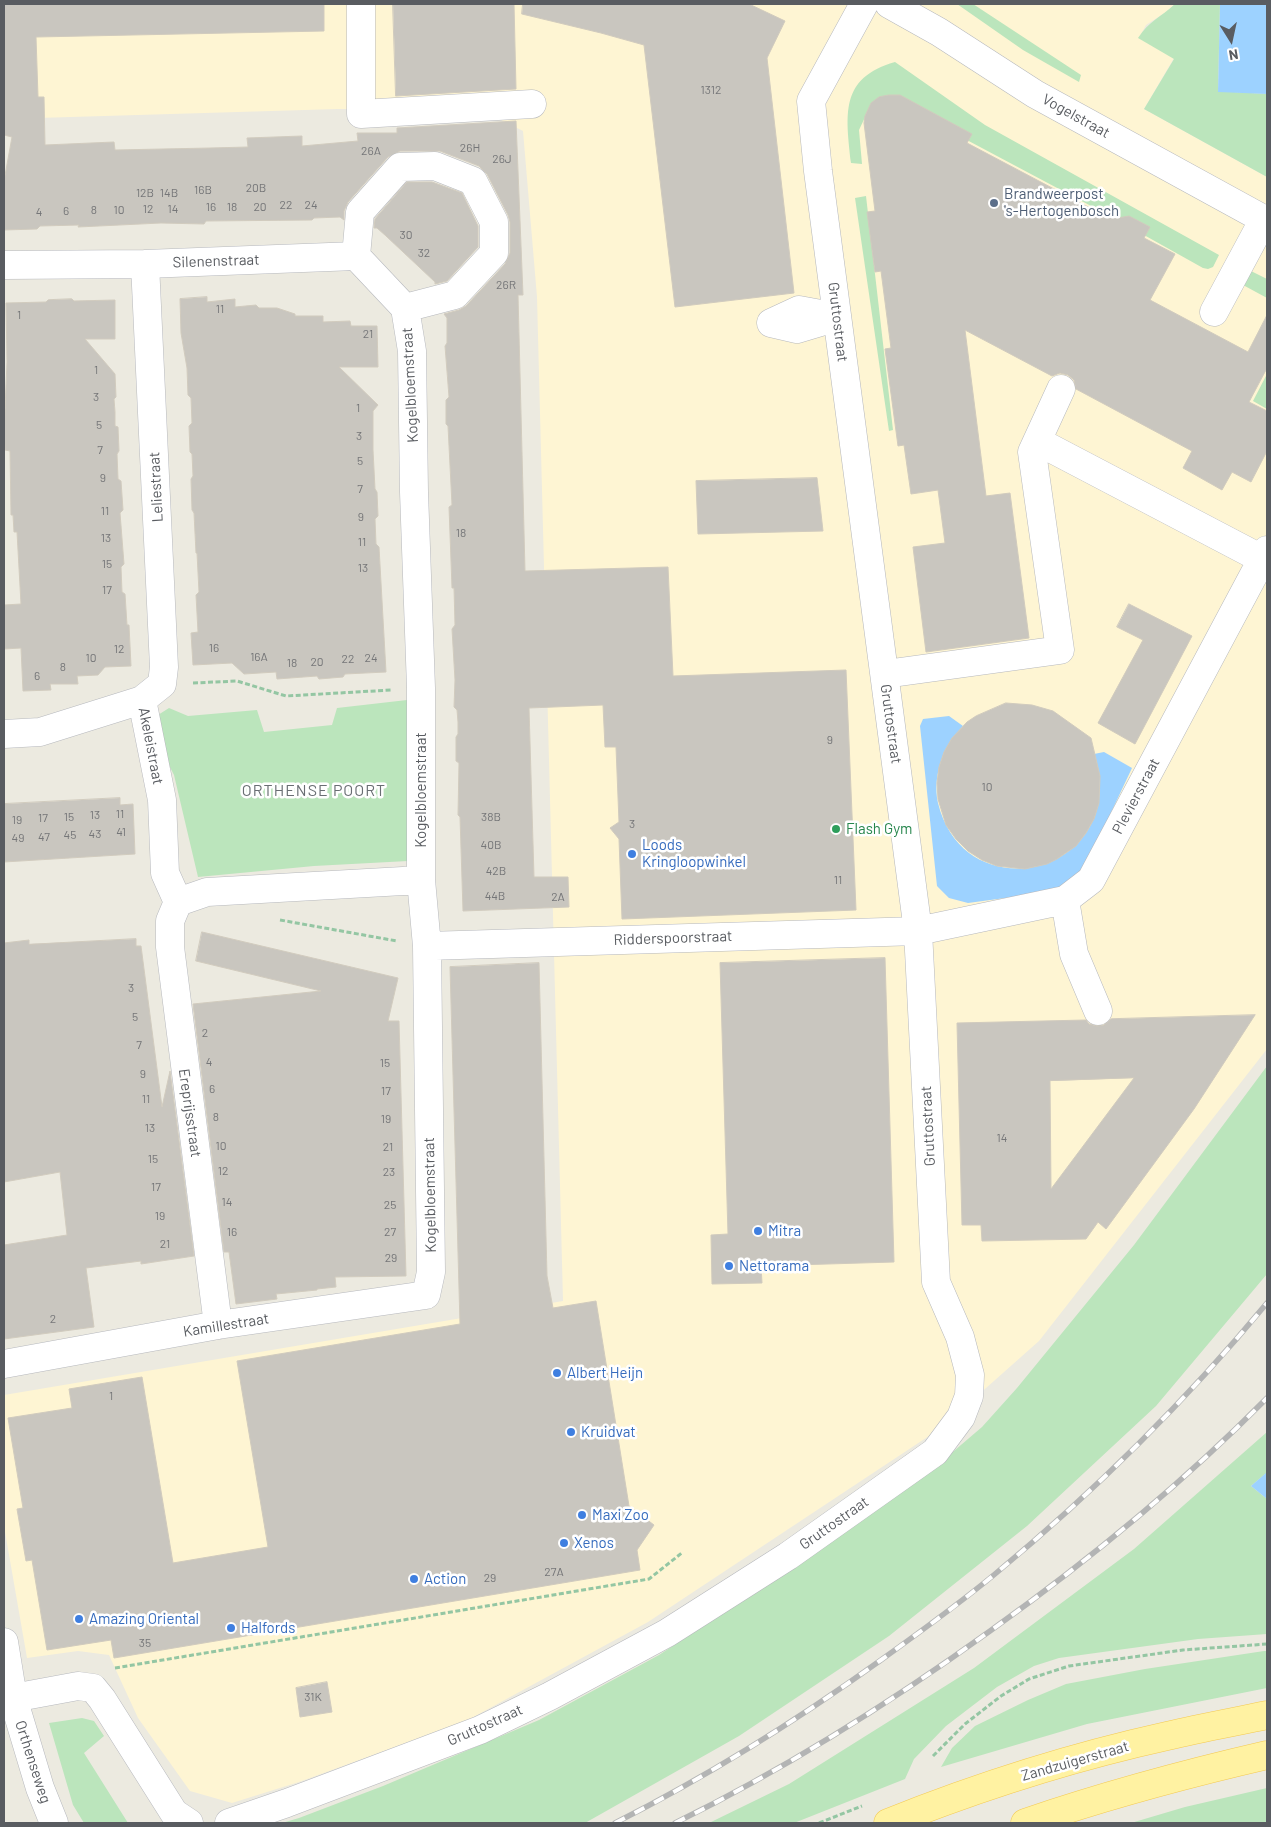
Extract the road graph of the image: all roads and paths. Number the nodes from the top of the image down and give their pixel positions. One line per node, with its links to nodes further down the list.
1 (361, 4): 4 (street)
2 (864, 4): 14 (street, Gruttostraat)
3 (889, 4): 5 (street, Vogelstraat)
4 (532, 104)
5 (1266, 220): 10 (street)
6 (356, 256): 7 (street, Silenenstraat); 9 (street); 9 (street)
7 (145, 264): 8 (street, Silenenstraat); 16 (street, Leliestraat)
8 (4, 265)
9 (405, 308): 15 (street, Kogelbloemstraat)
10 (1214, 312)
11 (1061, 389): 12 (street)
12 (1037, 442): 13 (street); 14 (street)
13 (1265, 555): 19 (street, Plevierstraat)
14 (884, 674): 22 (street, Gruttostraat)
15 (421, 688): 16 (path); 18 (street, Kogelbloemstraat)
16 (152, 692): 17 (street, Akeleistraat); 20 (street, Akeleistraat)
17 (4, 734)
18 (421, 880): 20 (street); 23 (street, Kogelbloemstraat)
19 (1065, 900): 22 (street, Plevierstraat); 24 (street)
20 (178, 902): 26 (street, Ereprijsstraat)
21 (274, 919): 23 (path)
22 (918, 931): 23 (street, Ridderspoorstraat); 38 (street, Gruttostraat)
23 (427, 946): 25 (street, Kogelbloemstraat)
24 (1098, 1011)
25 (432, 1272): 26 (street, Kamillestraat)
26 (218, 1325): 27 (street, Kamillestraat)
27 (4, 1364)
28 (682, 1552): 31 (path)
29 (4, 1642): 32 (street, Orthenseweg)
30 (1267, 1644): 35 (path)
31 (92, 1688): 32 (street); 37 (street)
32 (13, 1698): 36 (street, Orthenseweg)
33 (1267, 1715): 39 (main road, Zandzuigerstraat)
34 (1267, 1755): 40 (main road)
35 (933, 1756)
36 (54, 1823)
37 (189, 1823)
38 (230, 1823)
39 (888, 1823)
40 (1025, 1823)

